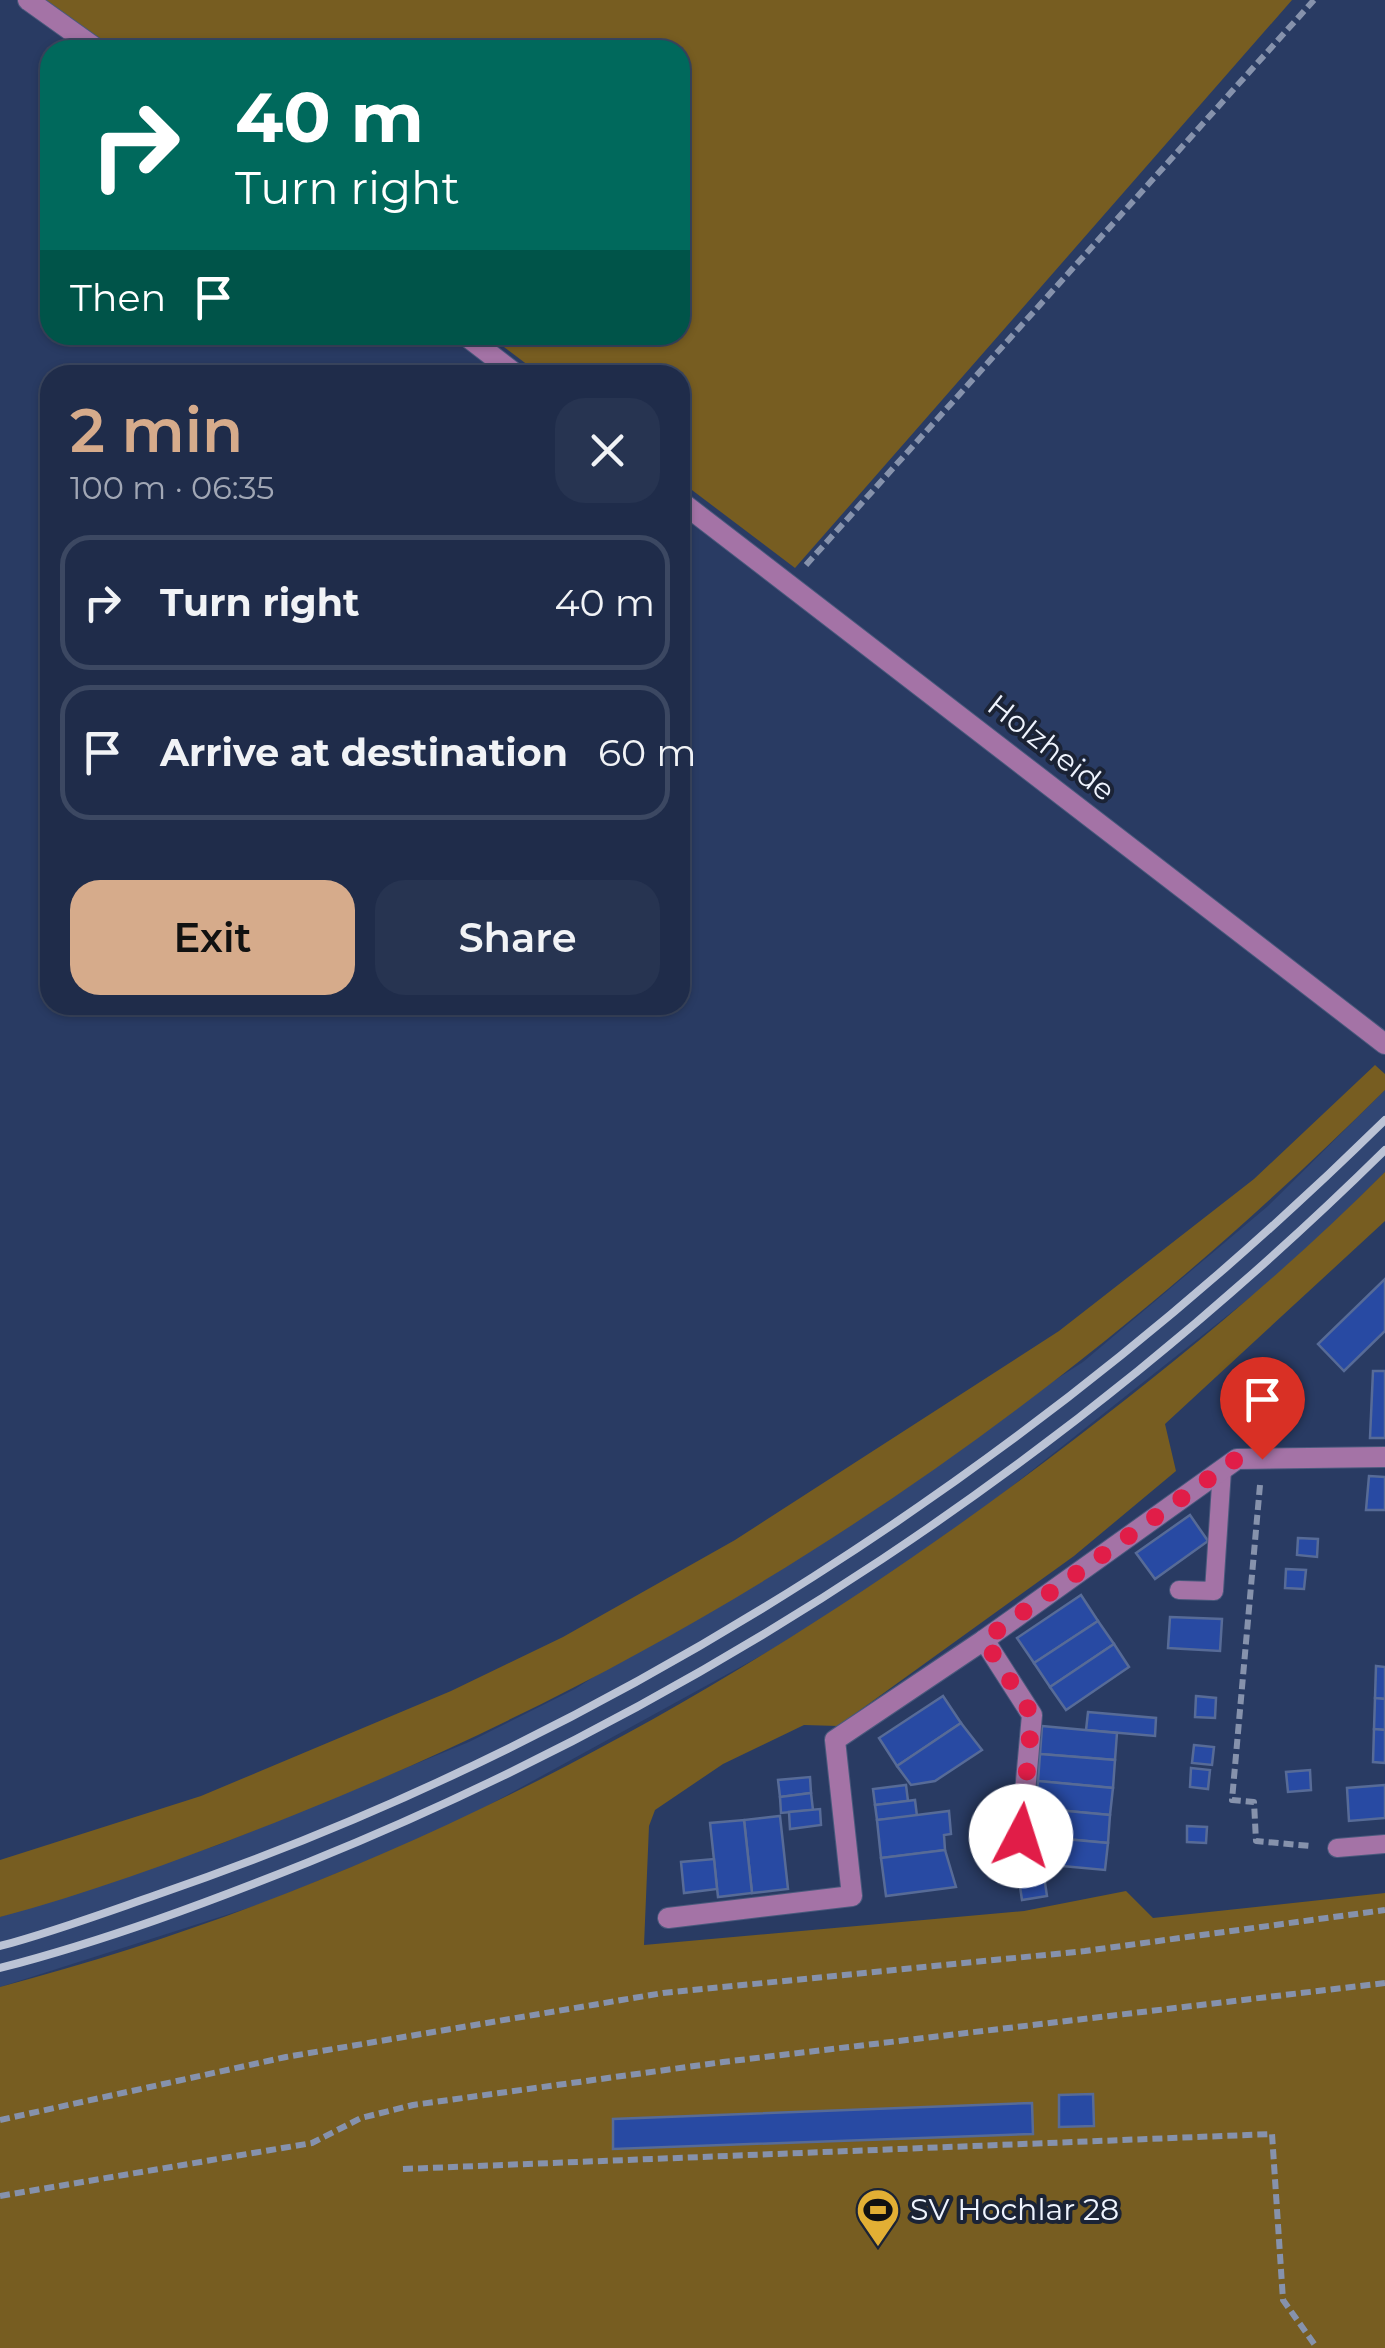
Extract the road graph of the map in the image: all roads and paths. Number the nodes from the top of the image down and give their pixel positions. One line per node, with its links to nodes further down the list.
1 (28, 0): 3 (street)
2 (1314, 0): 7 (path)
3 (84, 40)
4 (478, 345): 5 (street)
5 (504, 365)
6 (690, 509): 7 (street, Holzheide)
7 (788, 584): 8 (street, Holzheide)
8 (1385, 1044)
9 (1385, 1457): 10 (street)
10 (1262, 1459): 11 (street); 16 (path)
11 (1222, 1470): 12 (lane); 13 (street)
12 (1179, 1590)
13 (984, 1640): 14 (street); 18 (street)
14 (1021, 1836)
15 (1385, 1844): 16 (lane)
16 (1337, 1848)
17 (1385, 1910): 20 (path)
18 (668, 1918)
19 (1385, 1982): 22 (path)
20 (0, 2120)
21 (403, 2169): 23 (path)
22 (0, 2196)
23 (1316, 2348)

